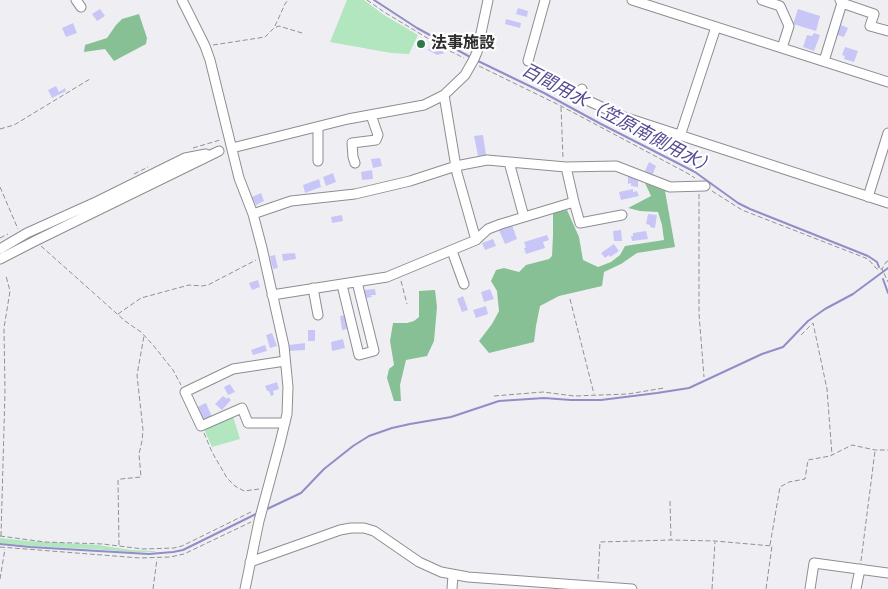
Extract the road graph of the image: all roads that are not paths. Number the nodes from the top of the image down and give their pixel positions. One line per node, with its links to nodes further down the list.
1 (182, 0): 20 (street)
2 (488, 0): 15 (street)
3 (544, 0): 11 (street)
4 (632, 0): 7 (street)
5 (762, 0): 10 (street)
6 (841, 2): 9 (street); 12 (street)
7 (655, 3): 8 (street)
8 (716, 27): 10 (street); 19 (street)
9 (888, 31)
10 (782, 48): 12 (street)
11 (528, 61)
12 (824, 61): 13 (street)
13 (888, 82)
14 (582, 89): 19 (street)
15 (444, 95): 16 (street); 24 (street)
16 (371, 115): 17 (street); 23 (street)
17 (318, 127): 20 (street); 21 (street)
18 (888, 132): 27 (street)
19 (680, 136): 27 (street)
20 (232, 148): 30 (street)
21 (318, 160)
22 (509, 162): 24 (street); 25 (street); 32 (street)
23 (355, 163)
24 (456, 166): 30 (street); 33 (street)
25 (565, 167): 26 (street); 28 (street)
26 (702, 186)
27 (868, 196): 29 (street)
28 (574, 202): 31 (street); 32 (street)
29 (888, 203)
30 (253, 214): 41 (street)
31 (622, 216)
32 (524, 217): 33 (street)
33 (476, 240): 35 (street)
34 (0, 249): 36 (street)
35 (452, 250): 37 (street); 38 (street)
36 (0, 259)
37 (357, 282): 39 (street); 39 (street)
38 (464, 284)
39 (342, 285): 40 (street)
40 (313, 288): 41 (street); 42 (street)
41 (272, 295): 43 (street)
42 (318, 315)
43 (285, 361): 44 (street); 44 (street)
44 (284, 423): 45 (street)
45 (250, 562): 48 (street); 53 (street)
46 (860, 569): 47 (street); 57 (street); 58 (street)
47 (888, 573)
48 (453, 575): 49 (street); 54 (street)
49 (487, 579): 50 (street); 55 (street)
50 (540, 586): 51 (street)
51 (558, 587): 52 (street)
52 (592, 587): 56 (street)
53 (245, 589)
54 (452, 589)
55 (488, 589)
56 (632, 589)
57 (810, 589)
58 (856, 589)

